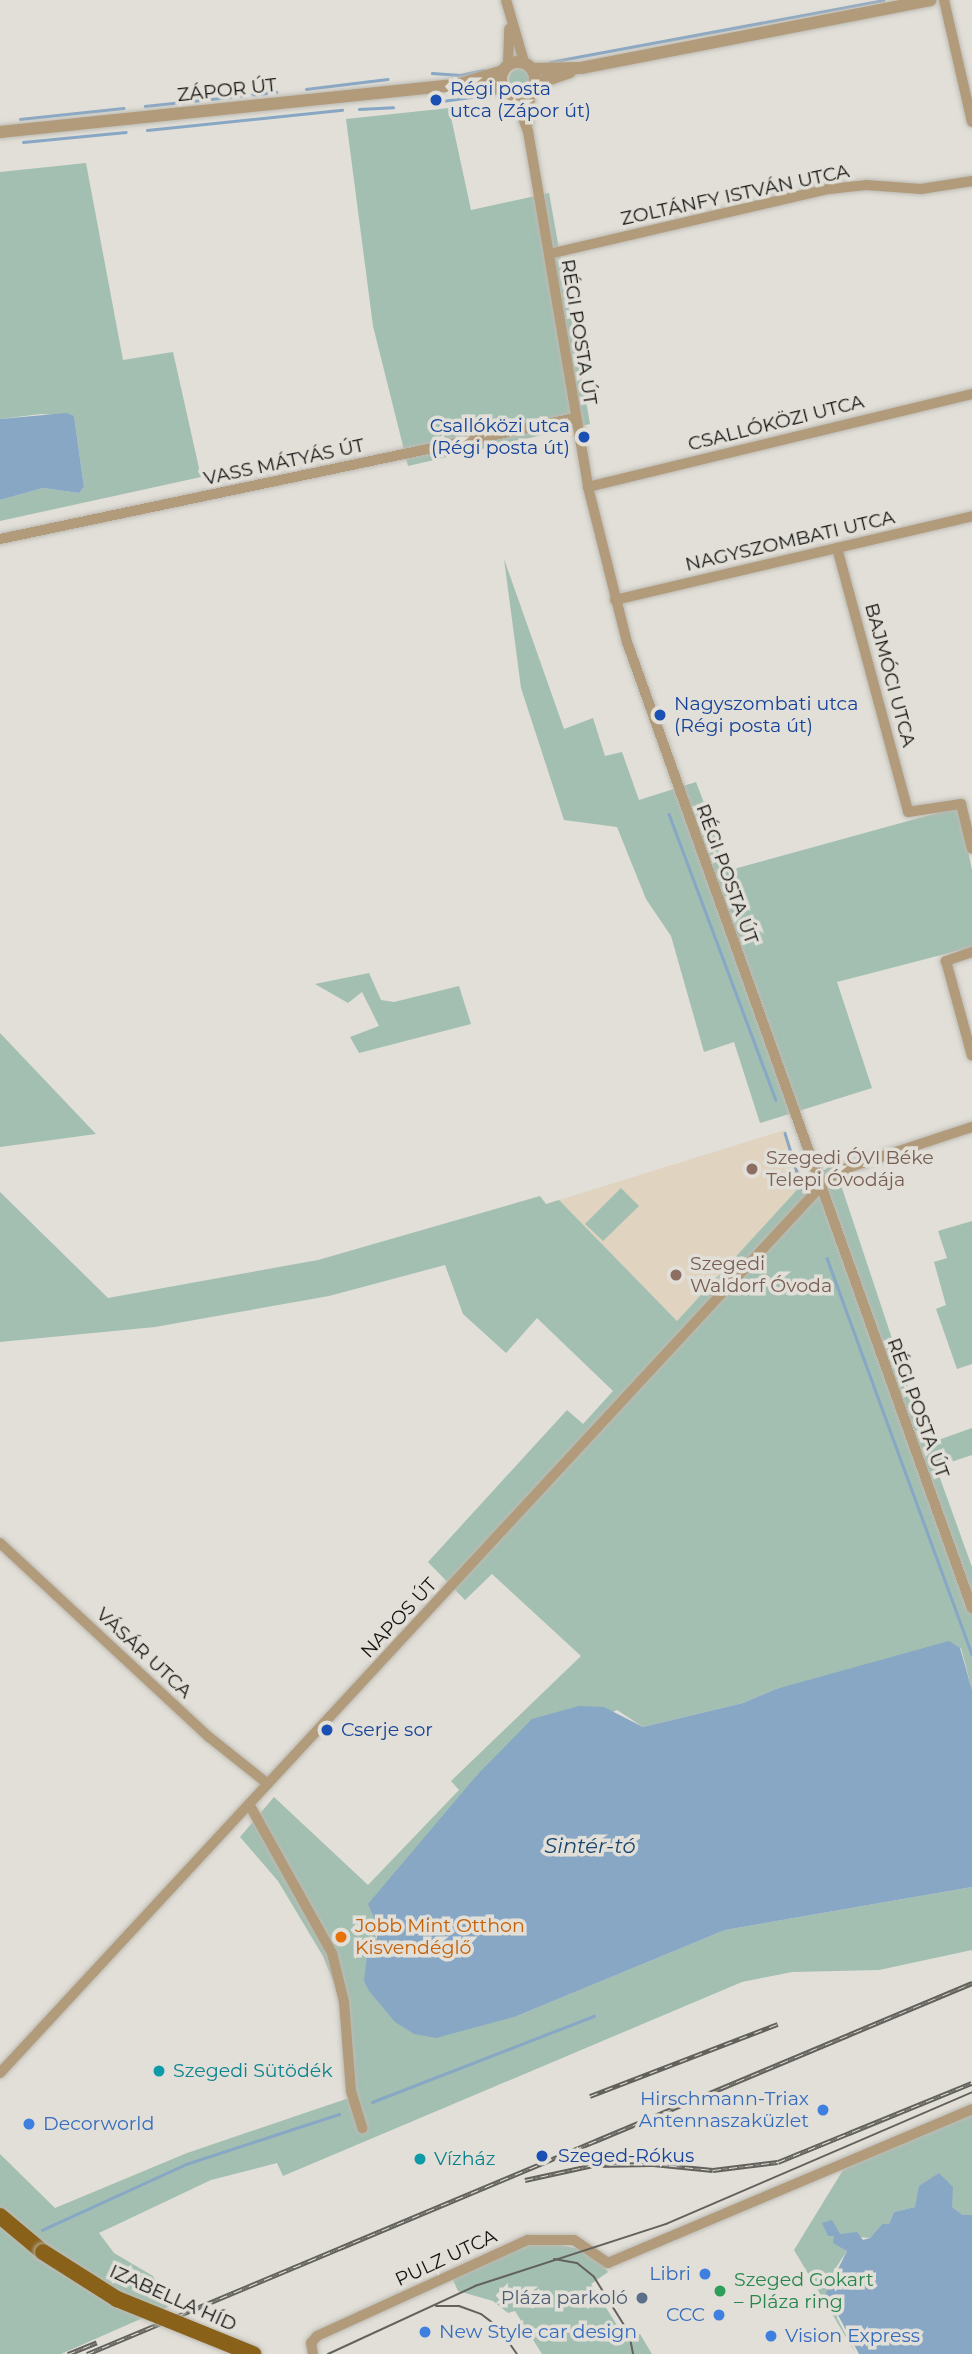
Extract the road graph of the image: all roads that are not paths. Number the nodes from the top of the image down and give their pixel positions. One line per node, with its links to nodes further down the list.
1 (506, 0): 4 (street)
2 (930, 0): 7 (street)
3 (944, 0): 11 (street)
4 (510, 22): 5 (street); 6 (street)
5 (528, 65): 6 (street, ZÁPOR ÚT); 7 (street, ZÁPOR ÚT); 9 (street)
6 (505, 68): 8 (street, ZÁPOR ÚT); 10 (street)
7 (581, 68): 9 (street, ZÁPOR ÚT)
8 (457, 85): 10 (street, ZÁPOR ÚT); 13 (street, ZÁPOR ÚT)
9 (532, 88): 10 (street, ZÁPOR ÚT); 12 (street, RÉGI POSTA ÚT)
10 (510, 92): 12 (street, RÉGI POSTA ÚT)
11 (972, 122)
12 (528, 131): 15 (street, RÉGI POSTA ÚT)
13 (0, 132)
14 (972, 181): 15 (street, ZOLTÁNFY ISTVÁN UTCA)
15 (549, 254): 17 (street, RÉGI POSTA ÚT)
16 (972, 394): 18 (street, CSALLÓKÖZI UTCA)
17 (575, 418): 18 (street, RÉGI POSTA ÚT); 20 (street, VASS MÁTYÁS ÚT)
18 (588, 487): 22 (street, RÉGI POSTA ÚT)
19 (972, 516): 21 (street, NAGYSZOMBATI UTCA)
20 (0, 539)
21 (837, 548): 22 (street, NAGYSZOMBATI UTCA); 23 (street, BAJMÓCI UTCA)
22 (615, 600): 27 (street, RÉGI POSTA ÚT)
23 (972, 849)
24 (972, 952): 25 (street)
25 (972, 1056)
26 (972, 1127): 27 (street, NAPOS ÚT)
27 (821, 1186): 29 (street, RÉGI POSTA ÚT); 30 (street, NAPOS ÚT)
28 (0, 1543): 30 (street, VÁSÁR UTCA)
29 (972, 1608)
30 (268, 1784): 31 (street, NAPOS ÚT)
31 (249, 1804): 32 (street, NAPOS ÚT); 34 (street)
32 (0, 2073)
33 (972, 2109): 37 (street, PULZ UTCA)
34 (359, 2124)
35 (0, 2216): 36 (main road, IZABELLA HÍD, bridge)
36 (253, 2354)
37 (313, 2354)

